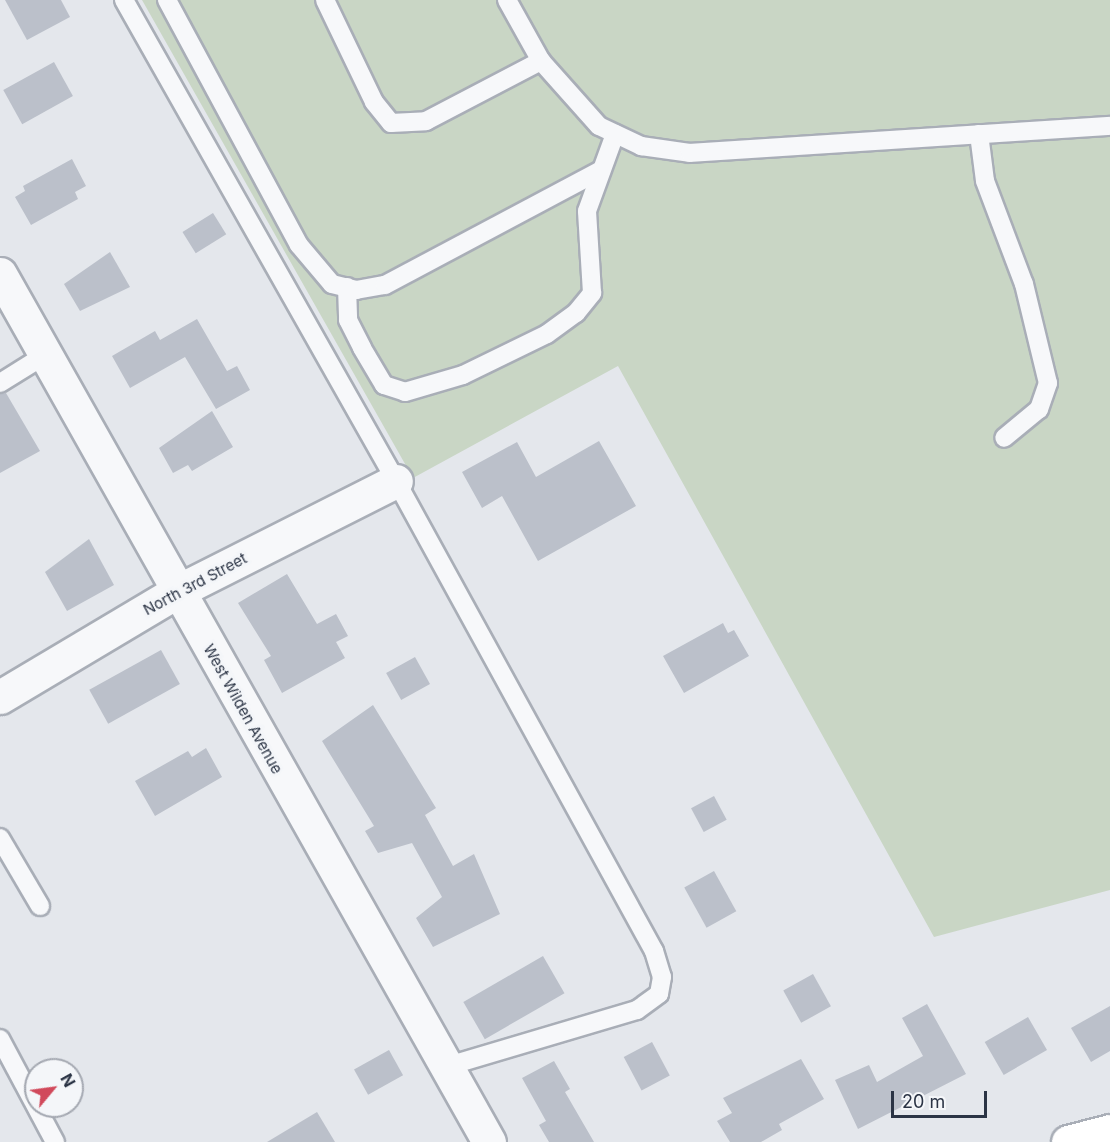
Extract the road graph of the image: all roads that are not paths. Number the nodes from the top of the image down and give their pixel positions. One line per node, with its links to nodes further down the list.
1 (124, 0): 15 (lane)
2 (167, 0): 11 (lane)
3 (325, 0): 5 (lane)
4 (507, 0): 5 (lane)
5 (541, 61): 7 (lane)
6 (1110, 126): 8 (lane)
7 (615, 134): 8 (lane); 9 (lane)
8 (980, 134): 14 (lane)
9 (599, 171): 11 (lane); 11 (lane)
10 (0, 274): 12 (street, West Wilden Avenue)
11 (347, 288)
12 (45, 355): 13 (lane); 16 (street, West Wilden Avenue)
13 (0, 382)
14 (1004, 438)
15 (396, 481): 16 (street, North 3rd Street); 21 (lane)
16 (178, 591): 17 (street, North 3rd Street); 21 (street, West Wilden Avenue)
17 (0, 697)
18 (0, 838): 19 (lane)
19 (40, 906)
20 (0, 1039): 23 (lane)
21 (444, 1067): 24 (street, West Wilden Avenue)
22 (1110, 1131): 25 (main road)
23 (55, 1142)
24 (489, 1142)
25 (1068, 1142)

